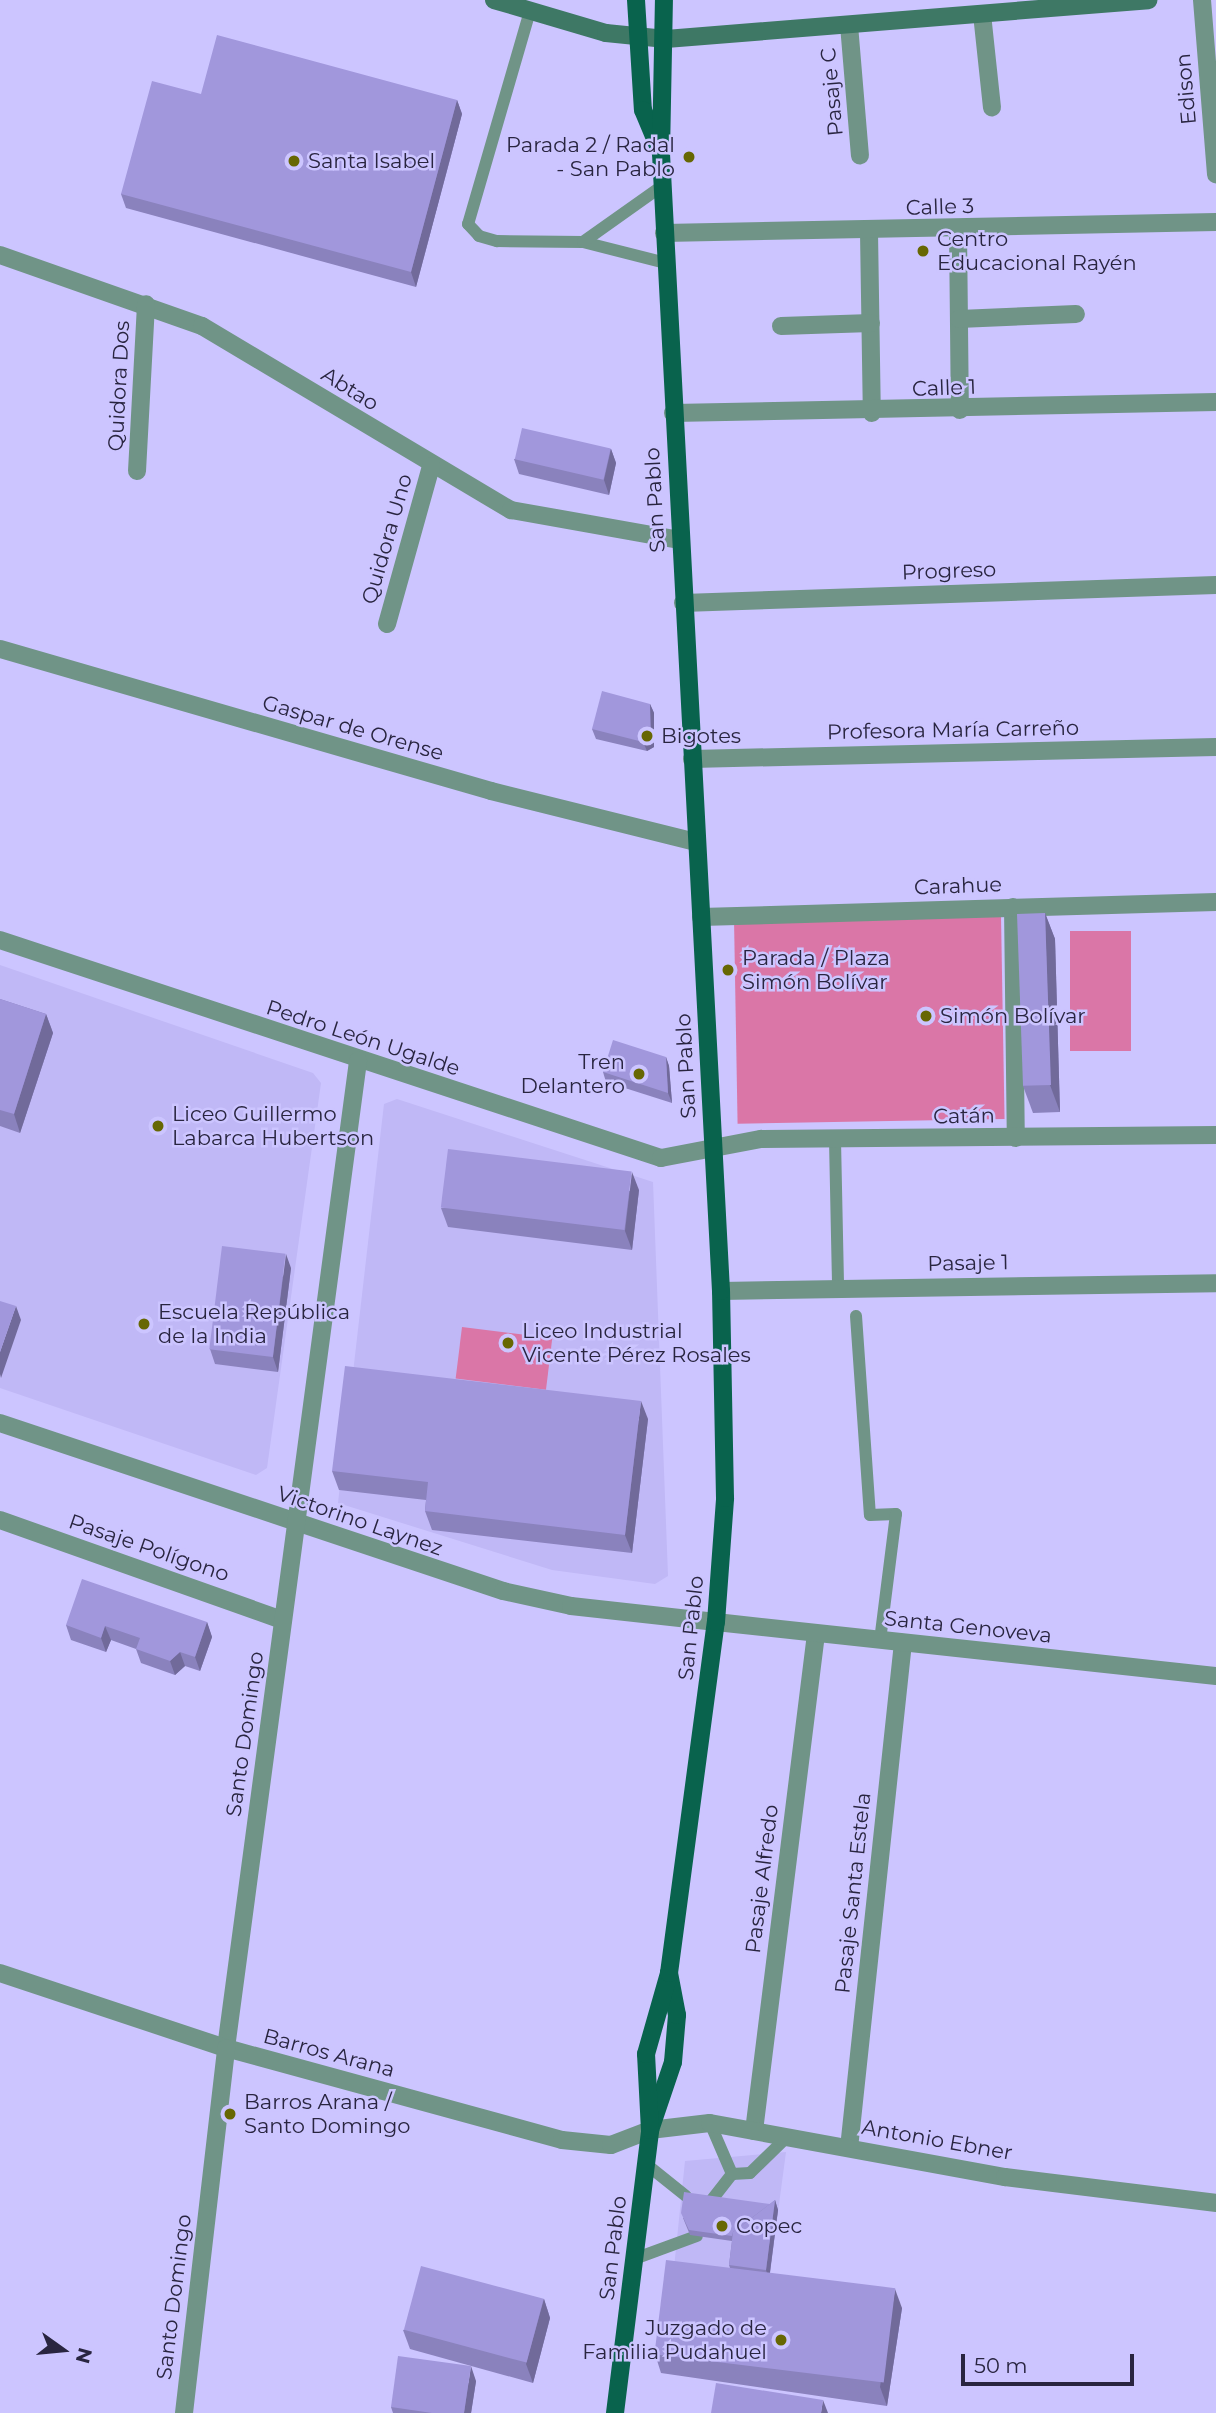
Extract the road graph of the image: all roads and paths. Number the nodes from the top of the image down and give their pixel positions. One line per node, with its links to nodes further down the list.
1 (494, 0): 6 (main road)
2 (636, 0): 9 (main road, San Pablo)
3 (664, 0): 10 (main road, San Pablo)
4 (1148, 0): 7 (main road)
5 (1202, 0): 14 (street, Edison)
6 (530, 11): 9 (main road); 20 (lane)
7 (982, 14): 8 (main road); 11 (street)
8 (849, 25): 10 (main road); 13 (street, Pasaje C)
9 (639, 38): 10 (main road); 12 (main road, San Pablo)
10 (666, 39): 12 (main road, San Pablo)
11 (992, 107)
12 (661, 153): 15 (main road, San Pablo)
13 (860, 156)
14 (1216, 174)
15 (662, 186): 19 (main road, San Pablo); 20 (lane)
16 (1216, 222): 17 (street, Calle 3)
17 (957, 230): 18 (street, Calle 3); 25 (street)
18 (869, 232): 19 (street, Calle 3); 26 (street)
19 (664, 233): 22 (main road, San Pablo)
20 (583, 242): 22 (lane)
21 (0, 254): 23 (street, Abtao)
22 (666, 263): 30 (main road, San Pablo)
23 (146, 304): 32 (street, Abtao); 33 (street, Quidora Dos)
24 (1076, 314): 25 (street)
25 (959, 319): 29 (street)
26 (870, 323): 27 (street); 31 (street)
27 (781, 326)
28 (1216, 402): 29 (street, Calle 1)
29 (960, 410): 31 (street, Calle 1)
30 (673, 413): 31 (street, Calle 1); 34 (main road, San Pablo)
31 (872, 413)
32 (431, 466): 34 (street, Abtao); 37 (street, Quidora Uno)
33 (138, 471)
34 (680, 540): 36 (main road, San Pablo)
35 (1216, 585): 36 (street, Progreso)
36 (683, 603): 40 (main road, San Pablo)
37 (387, 624)
38 (0, 649): 41 (street, Gaspar de Orense)
39 (1216, 747): 40 (street, Profesora María Carreño)
40 (692, 759): 41 (main road, San Pablo)
41 (696, 842): 44 (main road, San Pablo)
42 (1216, 902): 43 (street, Carahue)
43 (1013, 907): 44 (street, Carahue); 48 (street)
44 (701, 917): 50 (main road, San Pablo)
45 (0, 940): 46 (street, Pedro León Ugalde)
46 (358, 1061): 50 (street, Pedro León Ugalde); 57 (street, Santo Domingo)
47 (1216, 1135): 48 (street, Catán)
48 (1016, 1138): 49 (street, Catán)
49 (835, 1140): 50 (street, Catán); 52 (lane)
50 (714, 1150): 53 (main road, San Pablo)
51 (1216, 1283): 52 (street, Pasaje 1)
52 (838, 1287): 53 (street, Pasaje 1)
53 (721, 1291): 59 (main road, San Pablo)
54 (856, 1316): 61 (lane)
55 (0, 1423): 57 (street, Victorino Laynez)
56 (0, 1520): 58 (street, Pasaje Polígono)
57 (296, 1522): 58 (street, Santo Domingo); 59 (street, Victorino Laynez)
58 (283, 1620): 66 (street, Santo Domingo)
59 (716, 1622): 60 (street, Santa Genoveva); 65 (main road, San Pablo)
60 (816, 1634): 61 (street, Santa Genoveva); 69 (street, Pasaje Alfredo)
61 (880, 1640): 62 (street, Santa Genoveva)
62 (903, 1643): 63 (street, Santa Genoveva); 71 (street, Pasaje Santa Estela)
63 (1216, 1675)
64 (0, 1973): 66 (street, Barros Arana)
65 (670, 1973): 68 (main road, San Pablo); 68 (main road, San Pablo)
66 (226, 2048): 68 (street, Barros Arana); 79 (street, Santo Domingo)
67 (710, 2123): 68 (street, Antonio Ebner); 69 (street, Antonio Ebner); 73 (lane)
68 (650, 2130): 72 (main road, San Pablo)
69 (754, 2131): 70 (street, Antonio Ebner)
70 (787, 2137): 71 (street, Antonio Ebner); 73 (lane)
71 (849, 2148): 76 (street, Antonio Ebner)
72 (646, 2164): 74 (lane); 78 (main road, San Pablo)
73 (732, 2174): 75 (lane)
74 (685, 2196)
75 (712, 2200)
76 (1216, 2203)
77 (697, 2236): 78 (lane)
78 (634, 2259): 80 (main road, San Pablo)
79 (184, 2413)
80 (615, 2413)

